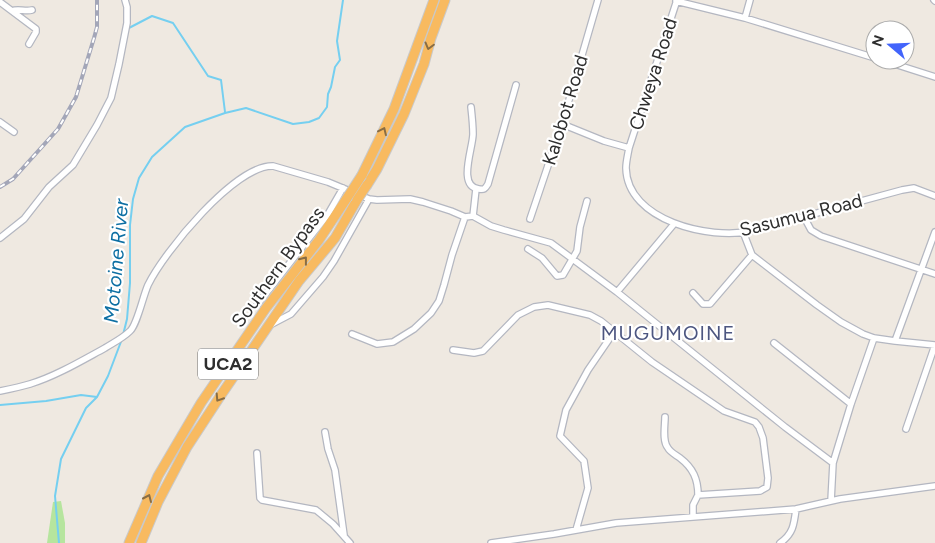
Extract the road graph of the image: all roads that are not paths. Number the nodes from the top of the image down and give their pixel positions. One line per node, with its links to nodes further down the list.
1 (125, 0): 34 (street)
2 (434, 0): 24 (highway, Southern Bypass / UCA2, one-way to 2, bridge)
3 (445, 0): 24 (highway, Southern Bypass / UCA2, one-way to 24, bridge)
4 (598, 0): 18 (street, Kalobot Road)
5 (750, 0): 10 (street)
6 (676, 1): 10 (street); 20 (street, Chweya Road)
7 (0, 2): 9 (street)
8 (32, 10): 9 (street)
9 (12, 11): 11 (street)
10 (745, 18): 12 (street)
11 (28, 44)
12 (865, 55)
13 (913, 70): 14 (street)
14 (935, 77)
15 (516, 85): 22 (street)
16 (471, 107): 22 (street)
17 (0, 122): 19 (street)
18 (562, 124): 20 (street); 30 (street, Kalobot Road)
19 (14, 132)
20 (629, 148): 31 (street, Sasumua Road)
21 (343, 188): 25 (street); 42 (street); 51 (street)
22 (476, 189): 27 (street)
23 (935, 196): 29 (street, Sasumua Road)
24 (352, 199): 43 (highway, Southern Bypass / UCA2); 66 (highway, Southern Bypass / UCA2, one-way to 24)
25 (369, 199): 28 (street); 43 (street)
26 (587, 201): 37 (street)
27 (474, 216): 28 (street); 37 (street)
28 (465, 217): 45 (street)
29 (804, 217): 32 (street, Sasumua Road); 38 (street)
30 (530, 218)
31 (674, 224): 32 (street, Sasumua Road); 40 (street)
32 (745, 232): 36 (street)
33 (934, 237): 38 (street)
34 (0, 238)
35 (528, 248): 37 (street)
36 (752, 255): 41 (street); 46 (street)
37 (574, 258): 40 (street)
38 (922, 271): 39 (street); 47 (street)
39 (935, 274)
40 (617, 292): 57 (street)
41 (693, 293)
42 (257, 305)
43 (269, 325): 67 (highway, Southern Bypass / UCA2, one-way to 67)
44 (614, 332): 50 (street); 59 (street); 63 (street)
45 (352, 334)
46 (874, 338): 47 (street); 52 (street)
47 (895, 341): 49 (street)
48 (774, 343): 52 (street)
49 (935, 345): 54 (street)
50 (453, 350)
51 (0, 391)
52 (851, 404): 57 (street)
53 (665, 417): 59 (street)
54 (906, 429)
55 (325, 432): 64 (street)
56 (257, 453): 64 (street)
57 (833, 463): 60 (street)
58 (935, 486): 60 (street)
59 (698, 495): 62 (street)
60 (831, 501): 61 (street)
61 (796, 509): 62 (street); 70 (street)
62 (693, 516): 63 (street)
63 (576, 530): 65 (street)
64 (345, 537): 68 (street)
65 (506, 542): 69 (street)
66 (129, 543)
67 (141, 543)
68 (350, 543)
69 (491, 543)
70 (780, 543)

